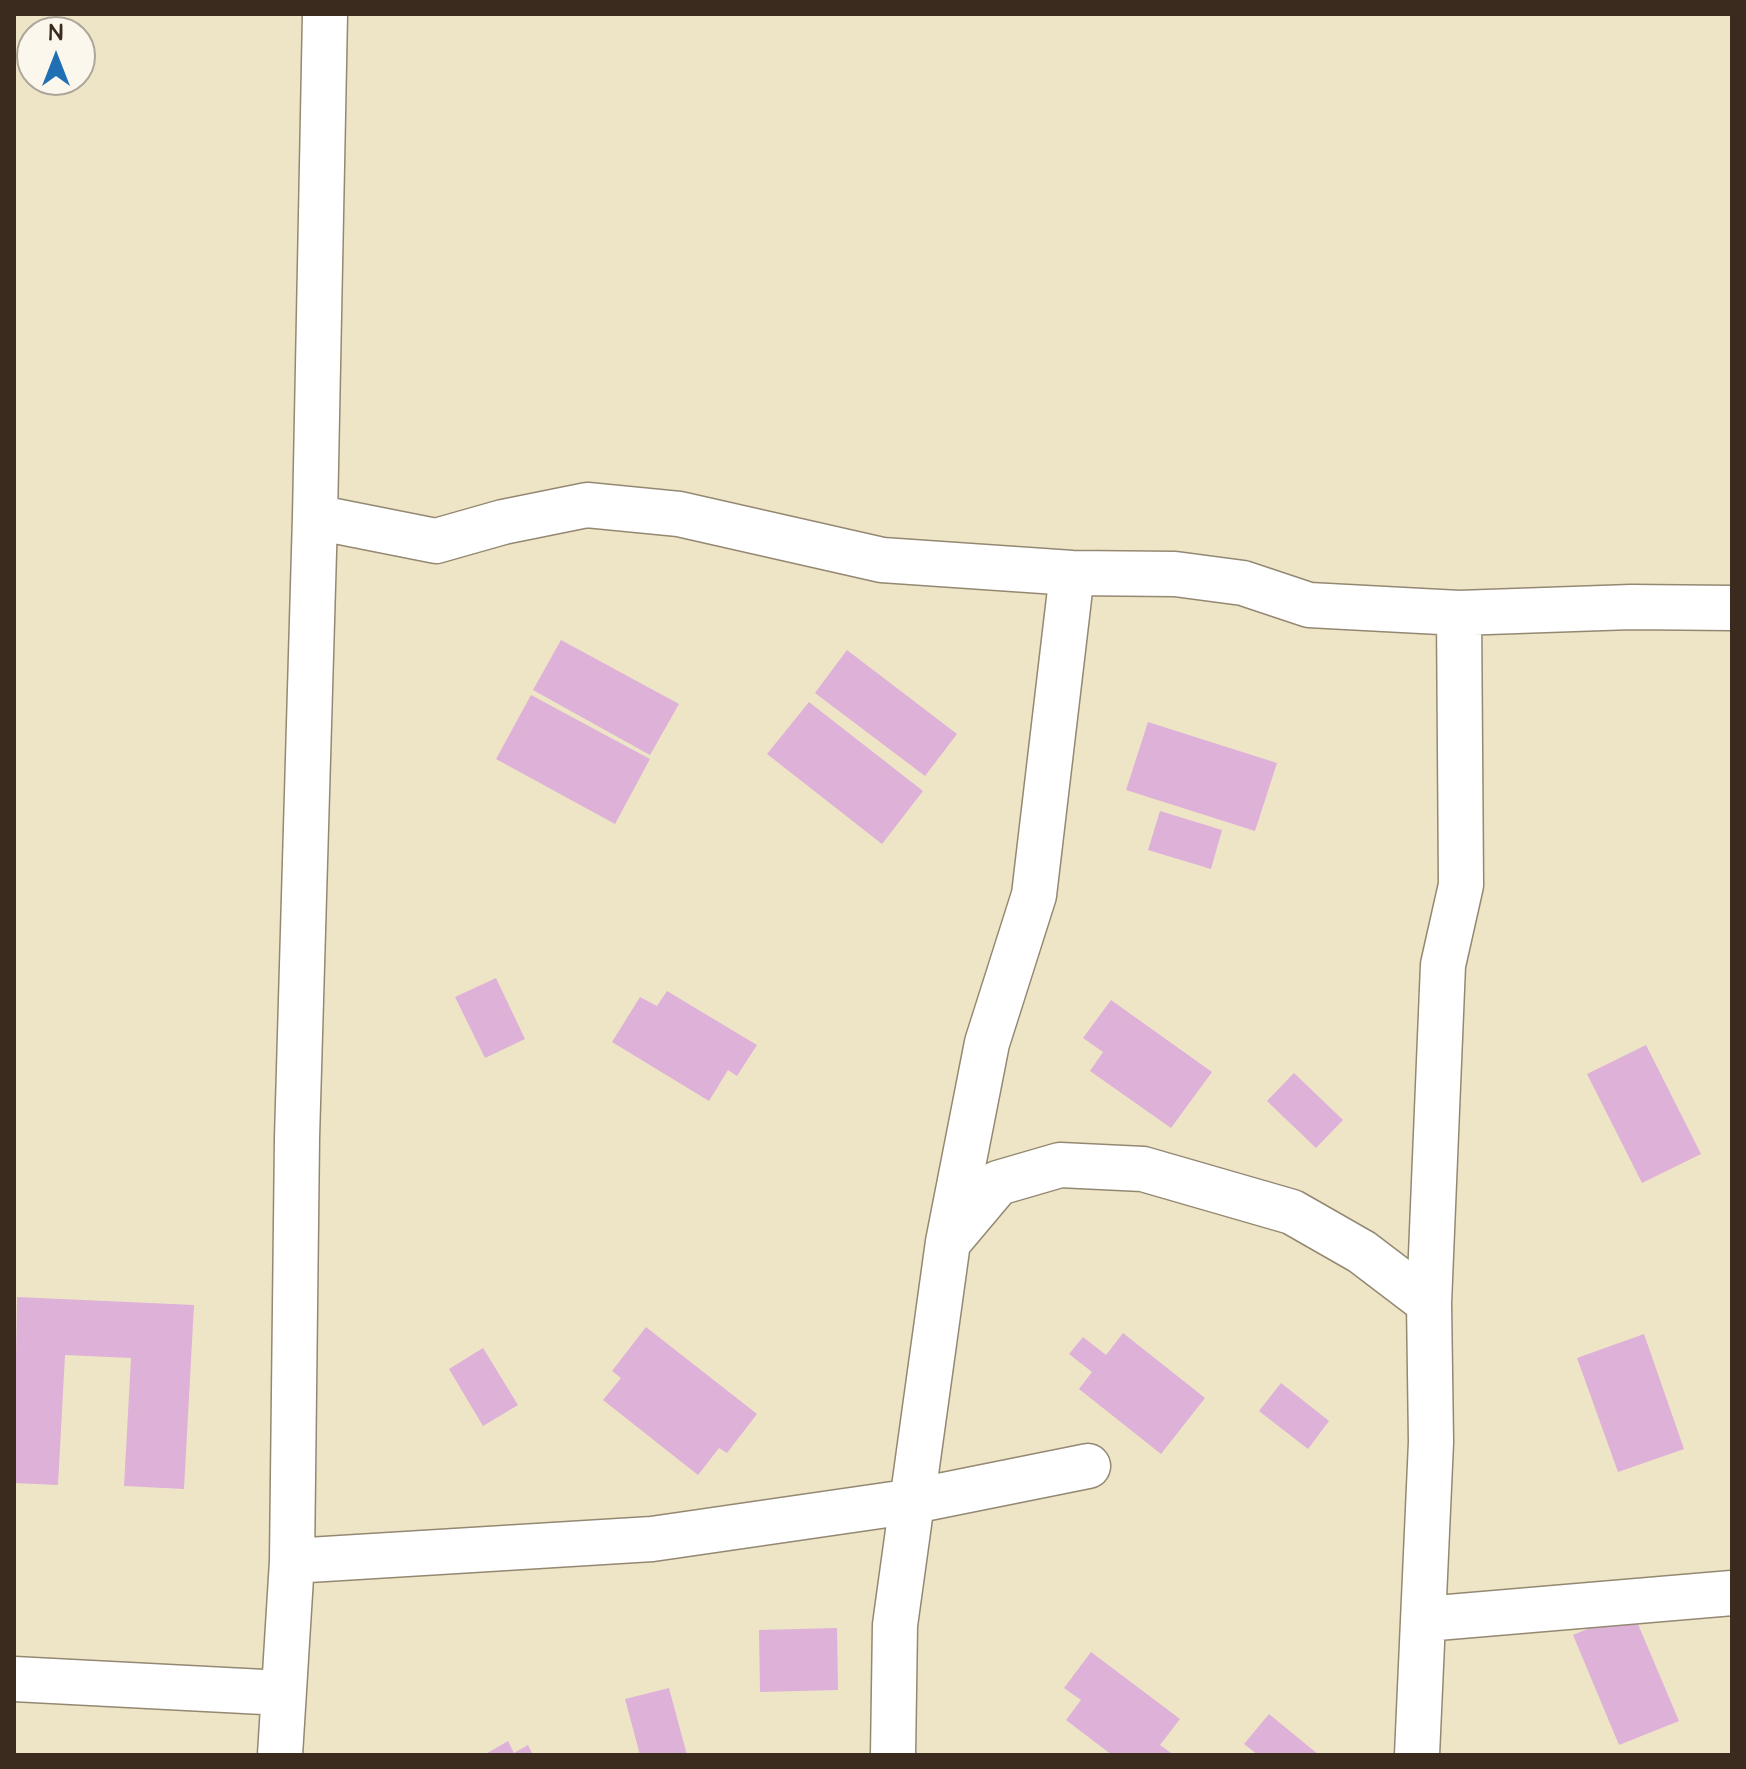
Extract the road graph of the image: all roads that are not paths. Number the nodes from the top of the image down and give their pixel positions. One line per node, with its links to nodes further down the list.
1 (325, 14): 2 (street)
2 (315, 517): 3 (street); 10 (street)
3 (1072, 573): 5 (street); 6 (street)
4 (1732, 608): 5 (street)
5 (1459, 613): 7 (street)
6 (948, 1242): 7 (street); 9 (street)
7 (1429, 1303): 12 (street)
8 (1088, 1466): 9 (street)
9 (914, 1501): 10 (street); 16 (street)
10 (292, 1561): 14 (street)
11 (1732, 1593): 12 (street)
12 (1425, 1619): 17 (street)
13 (14, 1679): 14 (street)
14 (283, 1693): 15 (street)
15 (280, 1755)
16 (893, 1755)
17 (1417, 1755)

